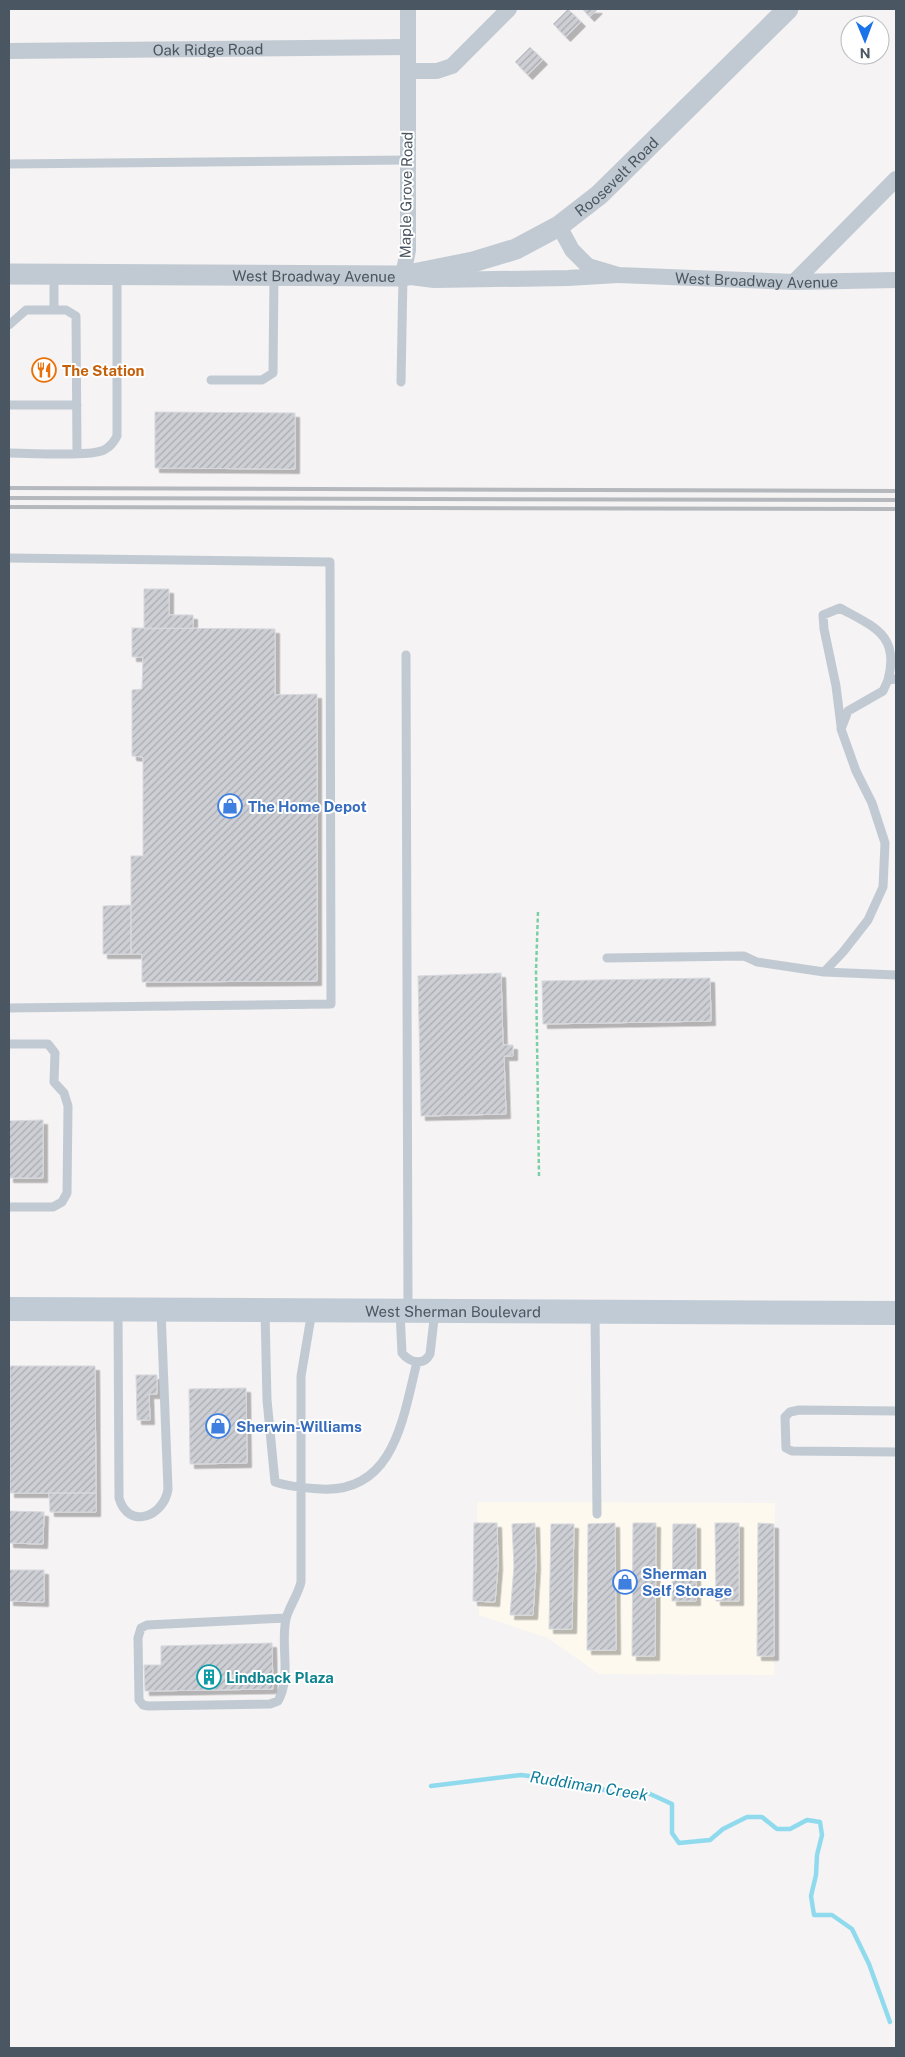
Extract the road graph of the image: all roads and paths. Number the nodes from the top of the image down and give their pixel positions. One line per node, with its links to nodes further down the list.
1 (408, 9): 4 (street, Maple Grove Road)
2 (509, 9): 6 (street)
3 (788, 9): 10 (street, Roosevelt Road)
4 (408, 47): 5 (street, Oak Ridge Road); 6 (street, Maple Grove Road)
5 (9, 52)
6 (408, 71): 7 (street, Maple Grove Road)
7 (408, 160): 8 (lane); 15 (street, Maple Grove Road)
8 (9, 164)
9 (896, 179): 18 (street)
10 (559, 226): 15 (street, Roosevelt Road); 16 (street, West Broadway Avenue)
11 (9, 274): 12 (street, West Broadway Avenue)
12 (54, 274): 13 (street, West Broadway Avenue); 19 (lane)
13 (117, 275): 14 (street, West Broadway Avenue); 26 (lane)
14 (274, 275): 15 (street, West Broadway Avenue); 21 (lane)
15 (403, 276): 16 (street, West Broadway Avenue); 22 (lane, Maple Grove Road)
16 (618, 276): 18 (street, West Broadway Avenue)
17 (896, 280): 18 (street, West Broadway Avenue)
18 (794, 282)
19 (54, 310): 20 (lane); 24 (lane)
20 (9, 325)
21 (211, 380)
22 (402, 382)
23 (9, 405): 24 (lane)
24 (77, 405): 26 (lane)
25 (9, 453): 26 (lane)
26 (77, 453)
27 (9, 558): 35 (lane)
28 (406, 655): 44 (lane)
29 (892, 679): 30 (lane); 30 (lane)
30 (841, 729): 33 (lane)
31 (538, 912): 37 (path)
32 (606, 958): 33 (lane)
33 (824, 972): 34 (lane)
34 (896, 975)
35 (9, 1008)
36 (9, 1044): 38 (lane)
37 (539, 1176)
38 (9, 1207)
39 (9, 1310): 40 (main road, West Sherman Boulevard)
40 (118, 1310): 41 (main road, West Sherman Boulevard); 41 (lane)
41 (161, 1310): 42 (main road, West Sherman Boulevard)
42 (265, 1310): 43 (main road, West Sherman Boulevard); 51 (lane)
43 (312, 1310): 44 (main road, West Sherman Boulevard); 51 (lane)
44 (404, 1311): 45 (main road, West Sherman Boulevard); 48 (lane)
45 (435, 1311): 46 (main road, West Sherman Boulevard); 48 (lane)
46 (595, 1311): 47 (main road, West Sherman Boulevard); 52 (lane)
47 (896, 1313)
48 (416, 1362): 51 (lane)
49 (896, 1411): 50 (lane)
50 (896, 1452)
51 (301, 1488): 53 (lane)
52 (597, 1514)
53 (286, 1618): 53 (lane)

